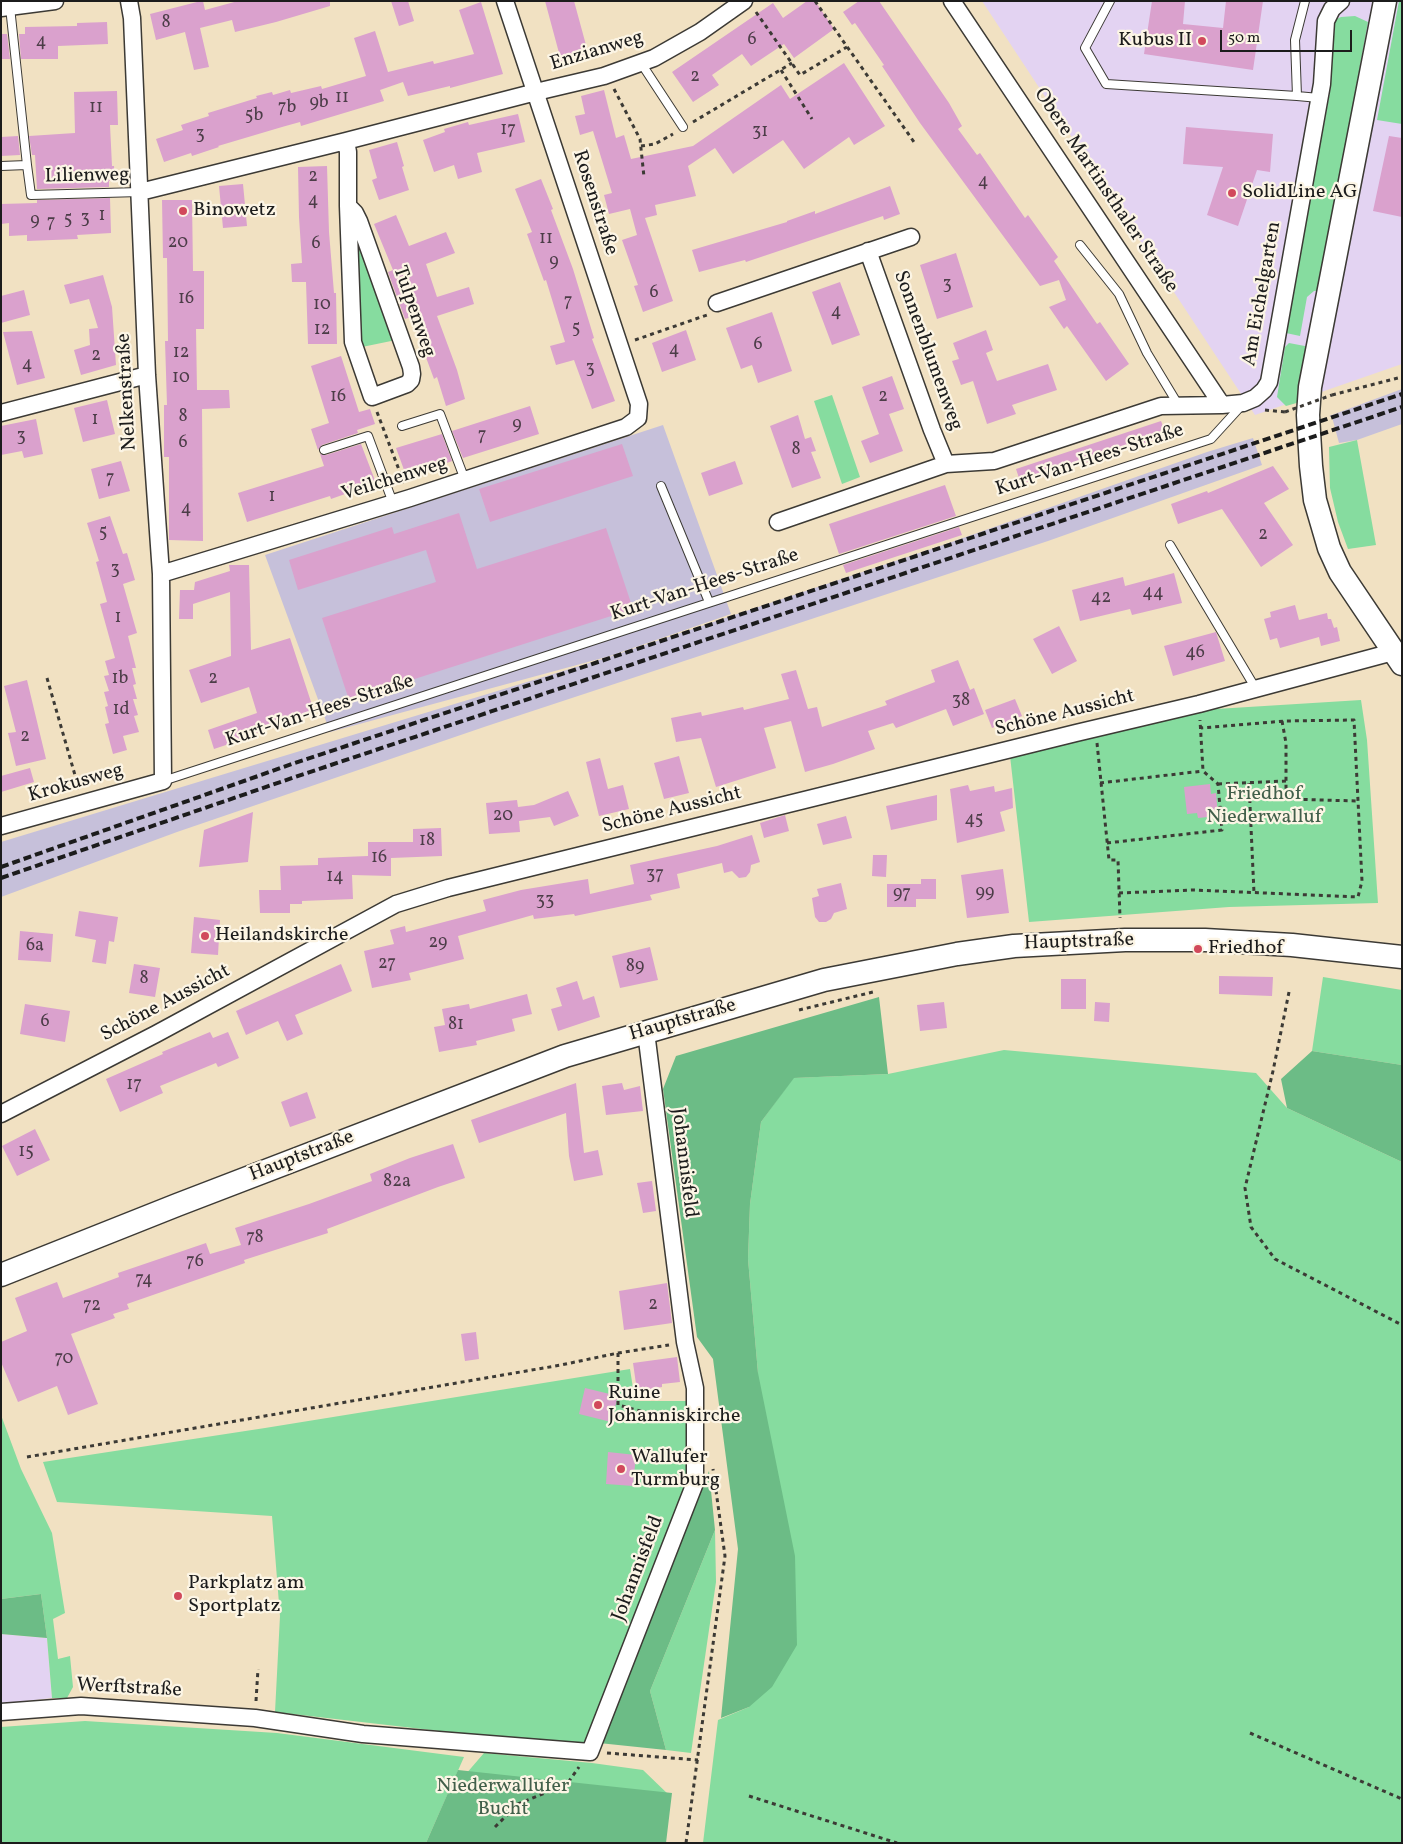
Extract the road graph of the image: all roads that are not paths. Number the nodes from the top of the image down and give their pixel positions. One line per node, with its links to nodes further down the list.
1 (55, 1): 10 (street)
2 (129, 1): 19 (street, Nelkenstraße)
3 (505, 1): 12 (street, Rosenstraße)
4 (952, 1): 27 (street, Obere Martinsthaler Straße)
5 (1110, 1): 13 (lane)
6 (1305, 1): 13 (lane)
7 (1341, 1): 14 (street, Am Eichelgarten)
8 (1385, 1): 41 (street)
9 (749, 5): 11 (street, Enzianweg)
10 (6, 8): 17 (lane)
11 (641, 63): 12 (street, Enzianweg); 15 (lane)
12 (536, 92): 16 (street); 30 (street, Rosenstraße)
13 (1297, 96): 14 (lane)
14 (1319, 98): 26 (street, Am Eichelgarten)
15 (683, 127)
16 (346, 141): 19 (street); 20 (street)
17 (27, 165): 18 (lane, Lilienweg); 19 (lane, Lilienweg)
18 (1, 166)
19 (140, 192): 25 (street, Nelkenstraße)
20 (348, 206): 20 (street, Tulpenweg)
21 (911, 237): 23 (street, Sonnenblumenweg)
22 (1080, 245): 28 (lane)
23 (868, 251): 24 (street, Sonnenblumenweg); 33 (street, Sonnenblumenweg)
24 (717, 303)
25 (147, 375): 29 (street); 39 (street, Nelkenstraße)
26 (1243, 403): 27 (street); 40 (lane, Kurt-Van-Hees-Straße)
27 (1222, 405): 28 (street)
28 (1179, 406): 33 (street)
29 (1, 413)
30 (638, 418): 34 (street, Veilchenweg)
31 (402, 426): 34 (lane)
32 (324, 450): 36 (lane)
33 (946, 464): 37 (street)
34 (465, 480): 36 (street, Veilchenweg)
35 (661, 486): 40 (lane)
36 (393, 503): 39 (street, Veilchenweg)
37 (778, 522)
38 (1170, 545): 42 (lane)
39 (161, 574): 43 (street, Nelkenstraße)
40 (709, 602): 43 (lane, Kurt-Van-Hees-Straße)
41 (1397, 658): 42 (street, Schöne Aussicht)
42 (1256, 689): 47 (street, Schöne Aussicht)
43 (163, 781): 44 (street, Krokusweg)
44 (1, 826)
45 (1402, 957): 46 (street, Hauptstraße)
46 (646, 1032): 48 (street, Hauptstraße); 50 (street, Johannisfeld)
47 (1, 1114)
48 (1, 1275)
49 (1, 1712): 50 (street, Werftstraße)
50 (255, 1718)

